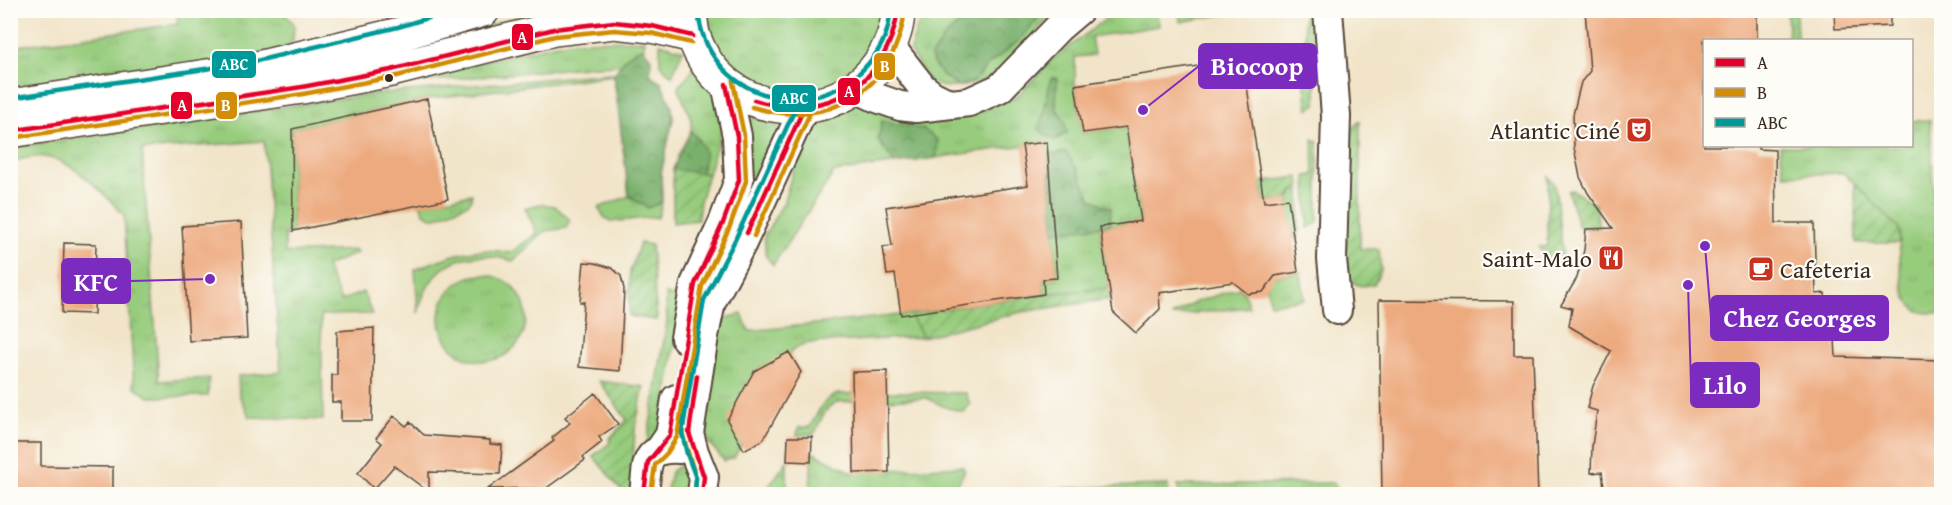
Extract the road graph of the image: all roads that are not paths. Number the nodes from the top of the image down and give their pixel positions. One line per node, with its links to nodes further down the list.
1 (483, 10): 7 (main road)
2 (898, 10): 6 (main road)
3 (1079, 10): 10 (street)
4 (1328, 10): 15 (street)
5 (691, 23): 8 (main road); 13 (main road)
6 (890, 46): 9 (main road); 10 (street)
7 (336, 50): 11 (main road); 13 (main road)
8 (726, 84): 12 (main road); 16 (street)
9 (856, 88): 10 (street); 12 (main road)
10 (950, 104)
11 (10, 106)
12 (804, 108): 17 (street)
13 (155, 109): 14 (main road)
14 (10, 131)
15 (1337, 310)
16 (661, 448): 17 (street); 18 (street)
17 (694, 452): 19 (street)
18 (644, 495)
19 (702, 495)

